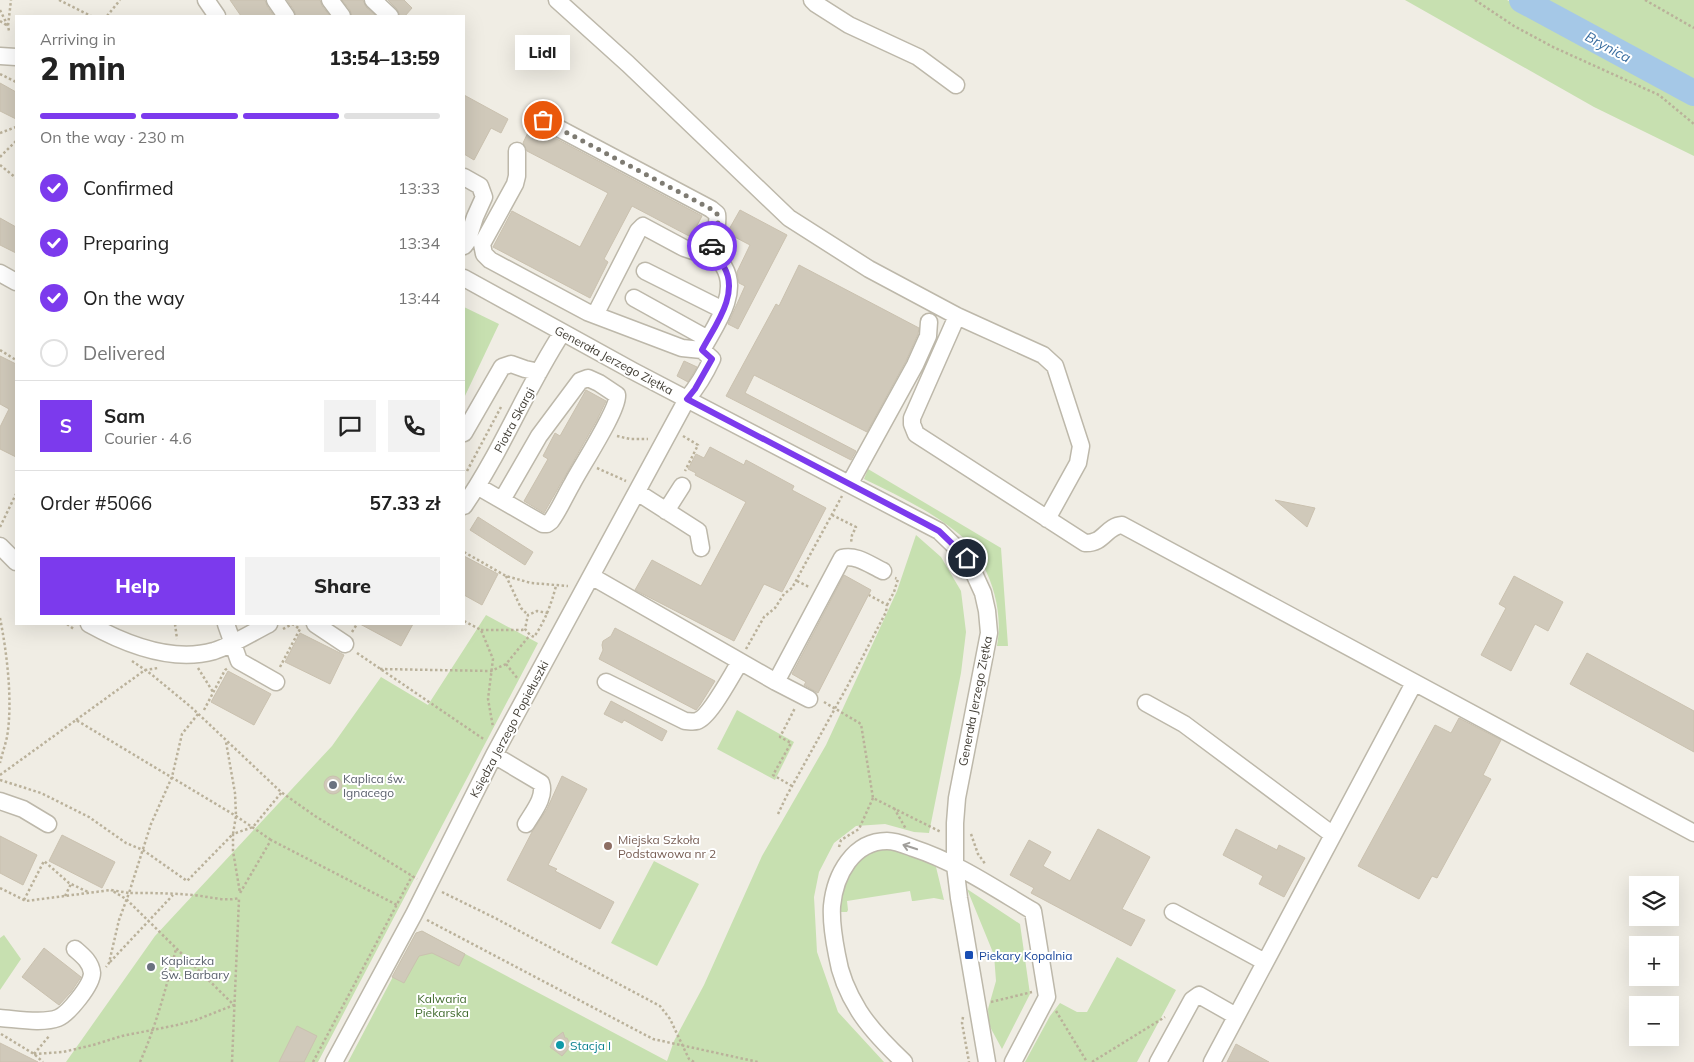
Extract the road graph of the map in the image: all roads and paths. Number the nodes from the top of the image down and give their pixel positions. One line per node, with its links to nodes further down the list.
1 (11, 0): 21 (path)
2 (59, 0): 14 (path)
3 (120, 0): 12 (path)
4 (206, 0): 16 (street)
5 (275, 0): 17 (street)
6 (330, 0): 18 (street)
7 (372, 0): 19 (street)
8 (557, 0): 46 (street)
9 (812, 0): 28 (street)
10 (1475, 0): 30 (path)
11 (1645, 0): 22 (path)
12 (116, 2): 15 (path)
13 (0, 10): 21 (path)
14 (89, 15)
15 (108, 15)
16 (215, 15)
17 (285, 15)
18 (341, 15)
19 (389, 15)
20 (0, 21): 21 (path)
21 (8, 26): 23 (path)
22 (1694, 28)
23 (8, 31)
24 (0, 56): 25 (street)
25 (15, 57)
26 (0, 74): 27 (path)
27 (15, 82)
28 (956, 85)
29 (543, 120): 40 (street)
30 (1694, 124)
31 (15, 127): 32 (path)
32 (0, 133)
33 (15, 142): 35 (path)
34 (517, 150): 45 (street)
35 (0, 157)
36 (0, 165): 37 (path)
37 (15, 177)
38 (465, 178): 39 (street)
39 (465, 245)
40 (711, 252): 44 (street); 45 (street)
41 (645, 271): 44 (street)
42 (465, 279): 48 (street, Generała Jerzego Ziętka)
43 (634, 298): 49 (street)
44 (723, 310): 49 (street)
45 (595, 315): 49 (street)
46 (957, 316): 67 (street); 67 (street)
47 (929, 322): 60 (street)
48 (562, 332): 52 (street, Piotra Skargi); 53 (street, Generała Jerzego Ziętka)
49 (705, 345): 53 (street, Księdza Jerzego Popiełuszki)
50 (0, 350): 51 (path)
51 (15, 359)
52 (539, 372): 55 (street); 58 (street, Piotra Skargi)
53 (687, 399): 60 (street, Generała Jerzego Ziętka); 61 (street, Księdza Jerzego Popiełuszki)
54 (603, 430): 56 (path); 57 (street); 63 (street)
55 (465, 431)
56 (651, 439)
57 (584, 462): 61 (path); 63 (street)
58 (477, 486): 63 (street); 64 (street, Piotra Skargi)
59 (682, 486): 65 (street)
60 (847, 488): 66 (path); 136 (street, Generała Jerzego Ziętka)
61 (630, 491): 65 (street); 76 (street, Księdza Jerzego Popiełuszki)
62 (15, 496): 68 (path)
63 (502, 500)
64 (465, 504)
65 (666, 511): 70 (street)
66 (832, 515): 72 (path); 97 (path)
67 (1047, 519): 107 (street)
68 (0, 527)
69 (0, 546): 73 (street)
70 (701, 548)
71 (465, 553): 75 (path)
72 (849, 556): 74 (street); 106 (street)
73 (15, 561)
74 (883, 571): 79 (path)
75 (506, 576): 77 (path); 81 (path)
76 (588, 581): 77 (path); 97 (street); 117 (street, Księdza Jerzego Popiełuszki)
77 (556, 586): 80 (path)
78 (869, 595): 79 (path)
79 (888, 605): 111 (path)
80 (548, 613): 81 (path); 92 (path)
81 (528, 615): 90 (path)
82 (0, 618): 118 (path)
83 (465, 621): 91 (path)
84 (71, 625): 89 (path)
85 (226, 625): 93 (street)
86 (267, 625): 93 (street)
87 (294, 625): 103 (path)
88 (316, 625): 94 (street)
89 (84, 628): 93 (street)
90 (525, 629): 91 (path); 92 (path)
91 (481, 630): 102 (path)
92 (530, 635): 99 (path)
93 (232, 642): 96 (street)
94 (345, 644): 100 (path)
95 (128, 659): 101 (path)
96 (239, 661): 103 (street); 108 (path)
97 (740, 662): 105 (street); 106 (street)
98 (195, 664): 108 (path)
99 (506, 664): 102 (path); 104 (path)
100 (379, 669): 102 (path); 117 (path)
101 (145, 670): 113 (path); 114 (path)
102 (491, 671): 115 (path)
103 (274, 681)
104 (521, 682)
105 (606, 682)
106 (776, 682): 109 (street)
107 (1414, 682): 130 (street); 133 (street)
108 (214, 692): 112 (path)
109 (805, 697): 111 (path); 122 (path)
110 (1146, 703): 133 (street)
111 (836, 709): 122 (path); 132 (path)
112 (204, 710)
113 (198, 714): 116 (path); 120 (path)
114 (76, 720): 119 (path); 120 (path)
115 (498, 725)
116 (226, 741): 123 (path); 126 (path)
117 (491, 749): 128 (street); 139 (street, Księdza Jerzego Popiełuszki)
118 (0, 763)
119 (0, 775)
120 (172, 777): 126 (path); 135 (path)
121 (0, 780): 135 (path)
122 (792, 786): 125 (path)
123 (281, 792): 129 (path); 137 (path)
124 (0, 801): 127 (street)
125 (778, 814)
126 (236, 816): 129 (path); 131 (path)
127 (48, 824)
128 (526, 824)
129 (253, 827): 131 (path); 134 (path)
130 (1694, 833)
131 (233, 834): 135 (path); 142 (path)
132 (945, 834)
133 (1333, 835): 153 (street)
134 (271, 840): 142 (path); 147 (path)
135 (142, 850): 143 (path)
136 (955, 865): 155 (street); 164 (street, one-way to 164); 172 (street, Generała Jerzego Ziętka)
137 (412, 876): 139 (path); 147 (path)
138 (71, 884): 141 (path); 144 (path); 146 (path)
139 (429, 885): 149 (street, Księdza Jerzego Popiełuszki); 162 (path)
140 (111, 890): 150 (path)
141 (89, 893)
142 (240, 893): 145 (path)
143 (174, 894): 145 (path); 150 (path)
144 (65, 896)
145 (239, 898): 156 (path)
146 (24, 900)
147 (397, 905): 168 (path)
148 (1173, 912): 153 (street)
149 (414, 914): 162 (path); 169 (street, Księdza Jerzego Popiełuszki)
150 (149, 921): 151 (path); 154 (path)
151 (176, 948): 156 (path); 160 (path)
152 (74, 949): 159 (street)
153 (1265, 962): 158 (street)
154 (109, 963)
155 (1047, 997): 173 (street); 174 (path)
156 (234, 1005): 160 (path); 167 (path)
157 (1167, 1015): 175 (path)
158 (1236, 1016): 176 (street); 177 (street)
159 (0, 1018)
160 (154, 1029): 163 (path); 166 (path)
161 (0, 1034): 163 (path)
162 (682, 1045): 170 (path); 171 (path)
163 (34, 1054): 165 (path)
164 (902, 1060)
165 (43, 1062)
166 (140, 1062)
167 (232, 1062)
168 (313, 1062)
169 (334, 1062)
170 (694, 1062)
171 (758, 1062)
172 (987, 1062)
173 (1013, 1062)
174 (1087, 1062)
175 (1092, 1062)
176 (1158, 1062)
177 (1212, 1062)

